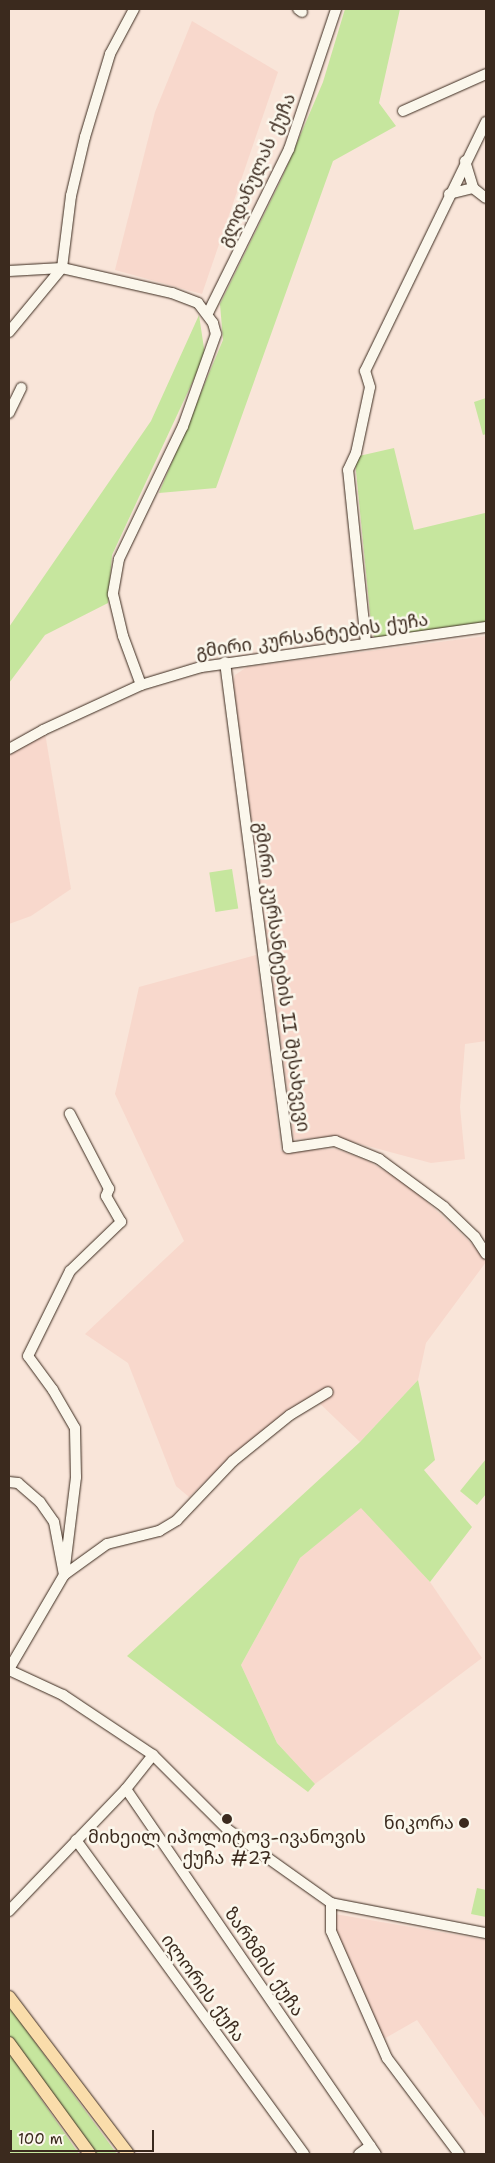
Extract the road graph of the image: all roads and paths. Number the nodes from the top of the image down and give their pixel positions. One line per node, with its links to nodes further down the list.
1 (134, 9): 10 (street)
2 (336, 9): 12 (street, გლდანულას ქუჩა)
3 (486, 74): 4 (street)
4 (403, 111)
5 (486, 122): 6 (street)
6 (465, 161): 7 (street); 8 (street)
7 (473, 188): 8 (street); 9 (street)
8 (449, 194): 18 (street)
9 (486, 198)
10 (62, 268): 11 (street); 12 (street); 13 (street)
11 (9, 271)
12 (208, 314): 20 (street)
13 (9, 332)
14 (21, 388): 15 (street)
15 (11, 402): 16 (street)
16 (9, 412)
17 (486, 627): 18 (street, გმირი კურსანტების ქუჩა)
18 (366, 643): 19 (street, გმირი კურსანტების ქუჩა)
19 (225, 662): 20 (street, გმირი კურსანტების ქუჩა); 23 (street, გმირი კურსანტების II შესახვევი)
20 (141, 685): 21 (street, გმირი კურსანტების ქუჩა)
21 (9, 750)
22 (70, 1114): 26 (street)
23 (486, 1254)
24 (328, 1392): 26 (street)
25 (9, 1482): 26 (street)
26 (64, 1575): 27 (street)
27 (9, 1670): 28 (street)
28 (153, 1755): 29 (street); 31 (street)
29 (126, 1789): 30 (street); 36 (street, ზარზმის ქუჩა)
30 (76, 1840): 32 (street); 39 (street, ილორის ქუჩა)
31 (331, 1902): 33 (street); 41 (street)
32 (9, 1911)
33 (486, 1933)
34 (9, 1997): 38 (main road)
35 (9, 2043): 37 (main road)
36 (373, 2150): 40 (street)
37 (90, 2154)
38 (128, 2154)
39 (304, 2154)
40 (359, 2154)
41 (459, 2154)

